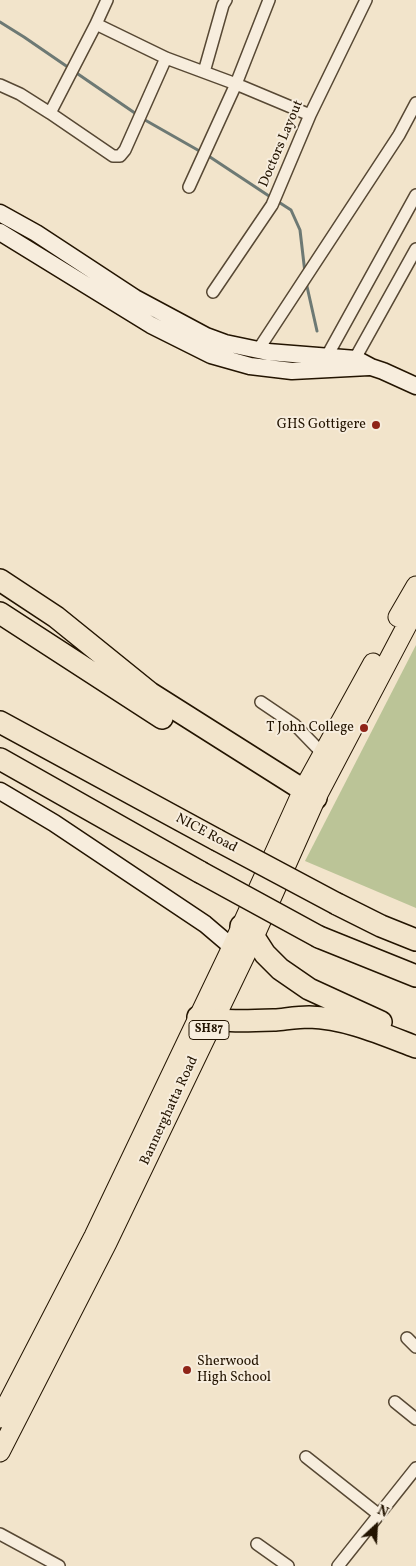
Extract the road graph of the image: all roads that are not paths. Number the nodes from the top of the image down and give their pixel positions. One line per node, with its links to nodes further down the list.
1 (107, 0): 5 (street)
2 (226, 0): 7 (street)
3 (269, 0): 9 (street)
4 (366, 0): 12 (street, Doctors Layout)
5 (96, 24): 6 (street); 11 (street)
6 (166, 58): 7 (street); 11 (street)
7 (204, 72): 9 (street)
8 (0, 84): 11 (street)
9 (236, 84): 12 (street); 13 (street)
10 (416, 103): 19 (street)
11 (50, 113)
12 (310, 116): 18 (street, Doctors Layout)
13 (189, 187)
14 (416, 195): 20 (street)
15 (0, 213): 19 (main road)
16 (0, 232): 21 (main road)
17 (416, 249): 21 (street)
18 (213, 292)
19 (258, 350): 20 (main road)
20 (327, 356): 21 (main road)
21 (352, 364): 22 (main road)
22 (416, 386)
23 (0, 580): 32 (highway)
24 (416, 586): 29 (main road, Bannerghatta Road / SH87)
25 (416, 608): 32 (main road, Bannerghatta Road / SH87)
26 (0, 613): 32 (highway)
27 (261, 702): 29 (street)
28 (0, 722): 34 (highway, NICE Road, bridge)
29 (323, 754): 32 (main road, Bannerghatta Road / SH87)
30 (0, 759): 36 (highway, bridge)
31 (0, 791): 35 (main road)
32 (306, 800): 33 (main road, Bannerghatta Road / SH87)
33 (247, 931): 35 (main road, Bannerghatta Road / SH87); 37 (main road, Bannerghatta Road / SH87); 38 (highway)
34 (416, 940)
35 (232, 947): 37 (main road, Bannerghatta Road / SH87)
36 (416, 976)
37 (206, 1018): 39 (highway); 43 (main road, Bannerghatta Road / SH87); 45 (main road, Bannerghatta Road / SH87)
38 (416, 1035)
39 (416, 1047)
40 (407, 1338): 41 (street)
41 (416, 1347)
42 (395, 1402): 44 (street)
43 (0, 1418)
44 (416, 1419)
45 (0, 1452)
46 (306, 1457): 48 (street)
47 (416, 1468): 48 (street)
48 (378, 1514): 53 (street)
49 (0, 1534): 51 (street)
50 (257, 1544): 52 (street)
51 (59, 1566)
52 (288, 1566)
53 (338, 1566)

